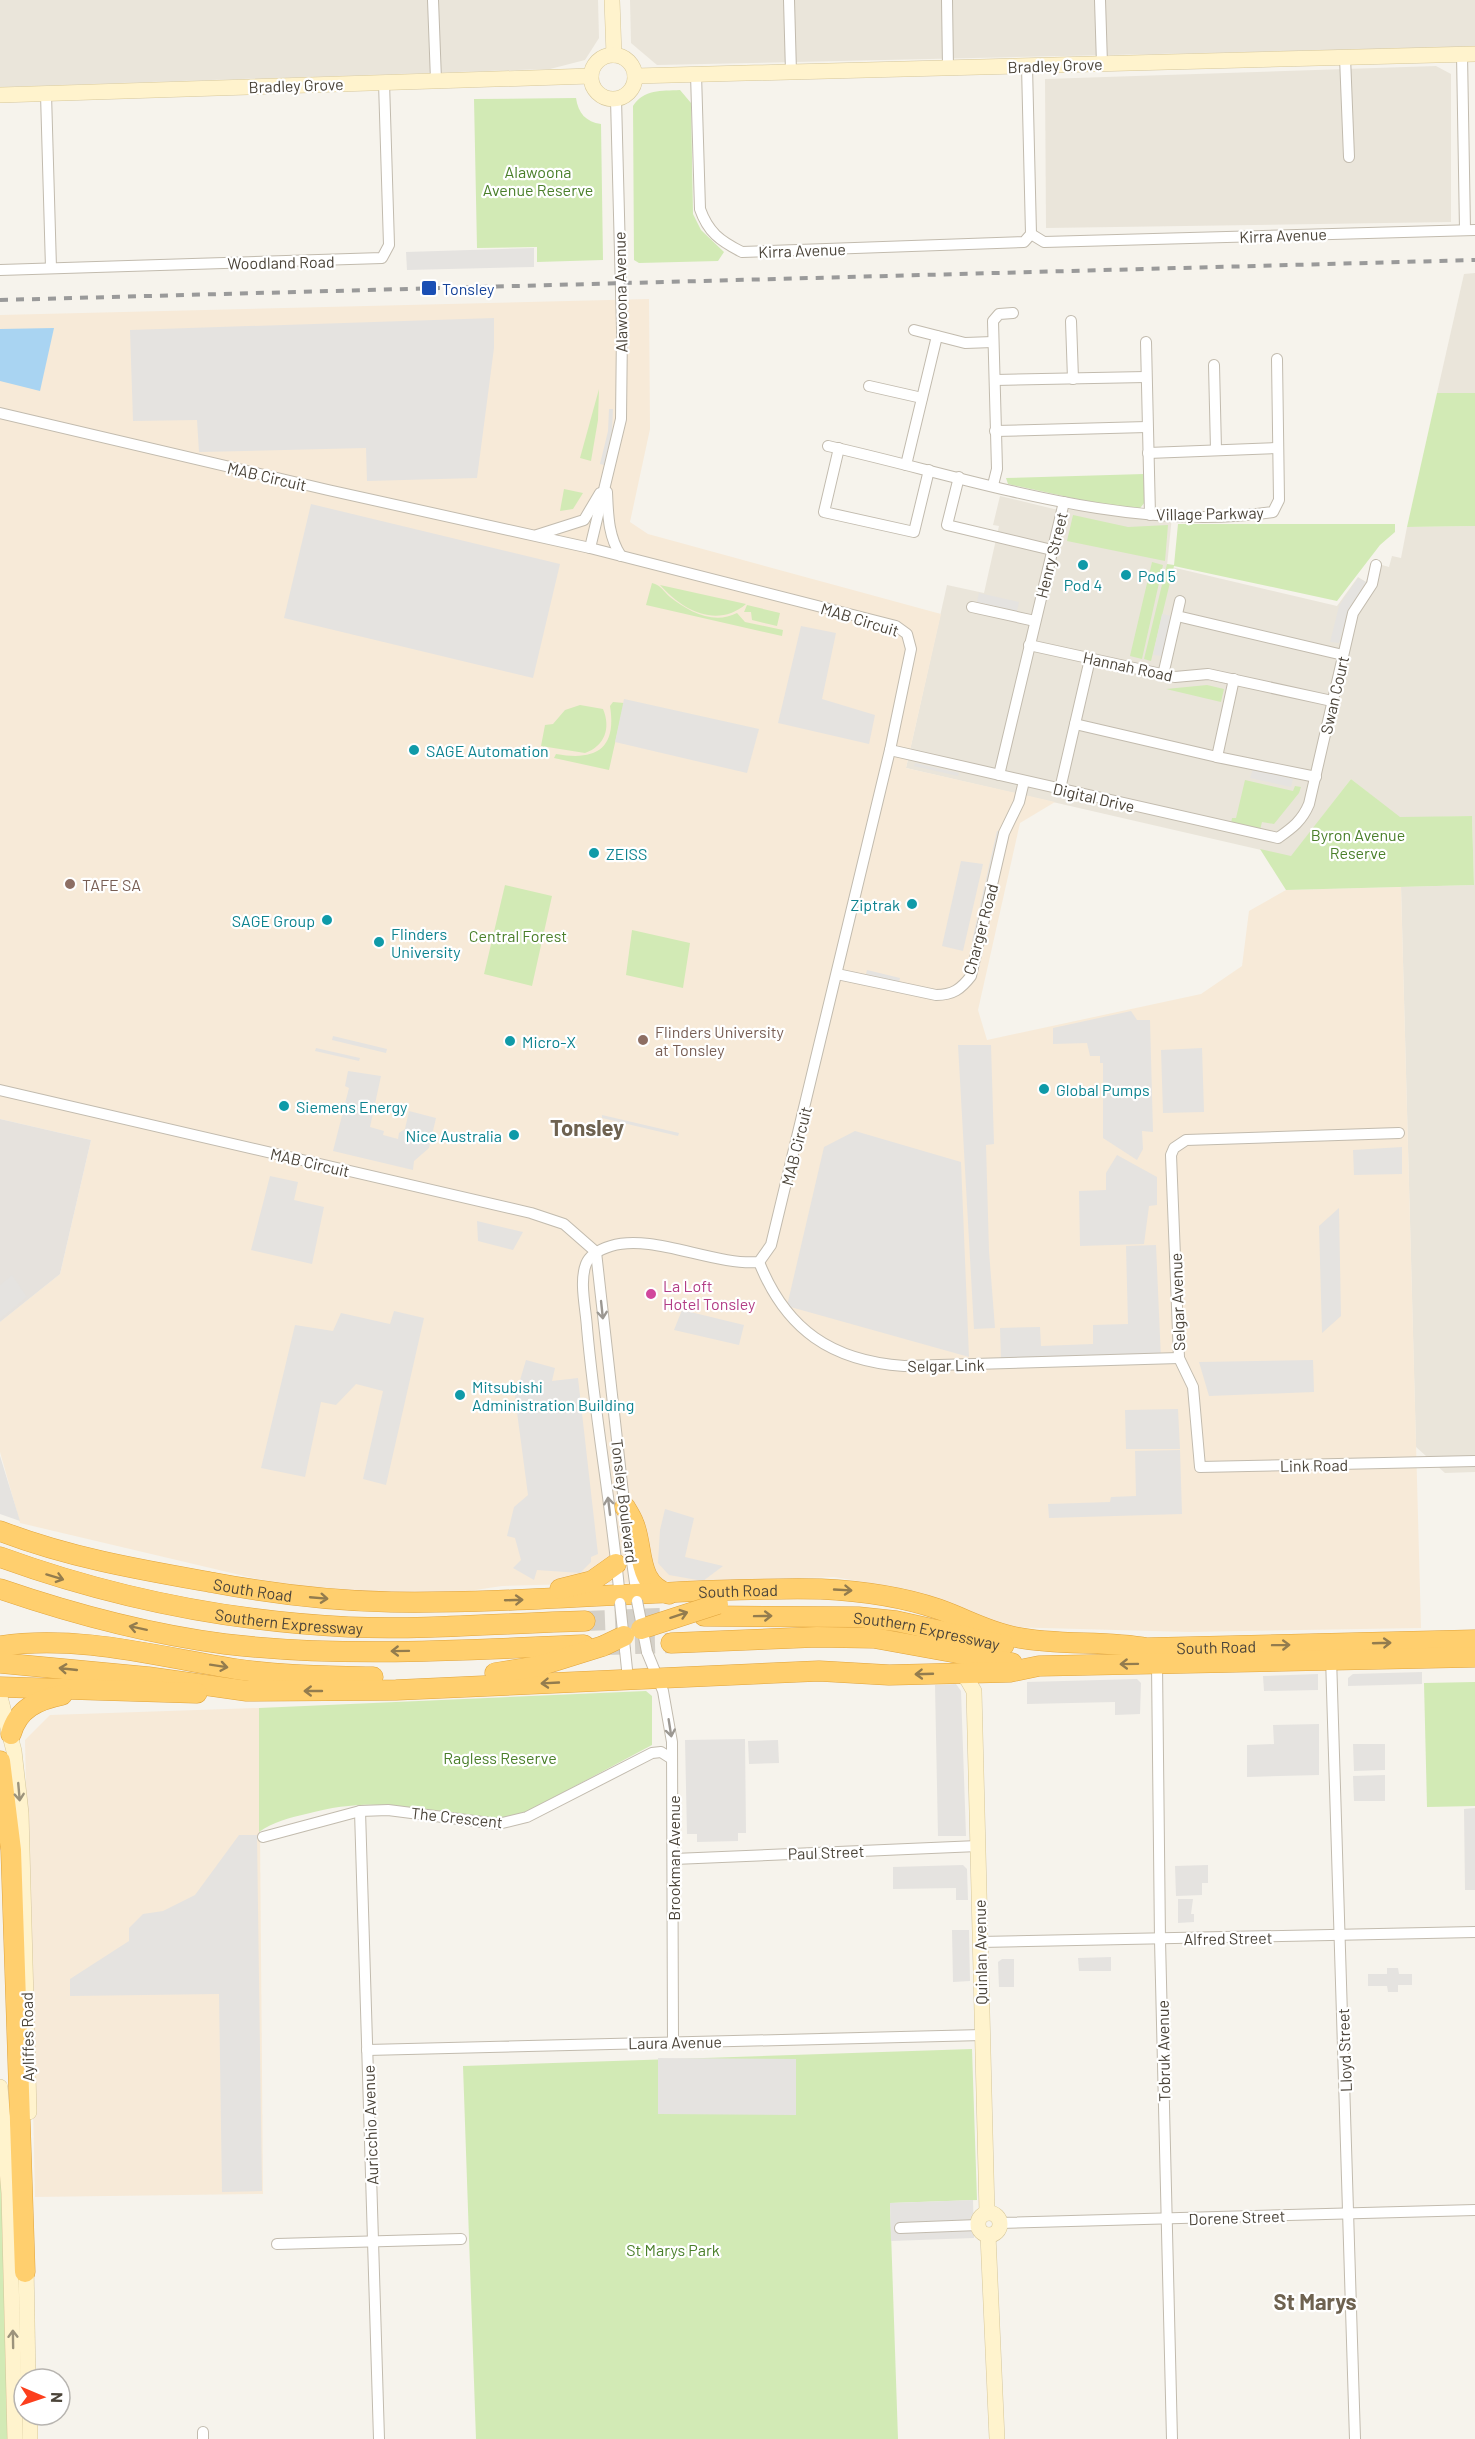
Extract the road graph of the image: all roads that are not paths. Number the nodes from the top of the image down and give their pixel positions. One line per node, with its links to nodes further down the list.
1 (433, 0): 16 (street)
2 (612, 0): 6 (street)
3 (789, 0): 12 (street)
4 (947, 0): 11 (street)
5 (1100, 0): 9 (street)
6 (614, 54): 14 (street); 15 (street)
7 (1468, 54): 8 (street, Bradley Grove); 22 (street, Kirra Avenue)
8 (1345, 57): 9 (street, Bradley Grove); 21 (street)
9 (1102, 64): 10 (street, Bradley Grove)
10 (1027, 66): 11 (street, Bradley Grove); 23 (street)
11 (948, 68): 12 (street, Bradley Grove)
12 (792, 72): 13 (street, Bradley Grove)
13 (696, 74): 15 (street, Bradley Grove); 23 (street, Kirra Avenue)
14 (591, 76): 16 (street, Bradley Grove); 20 (street)
15 (635, 76): 20 (street)
16 (436, 80): 17 (street, Bradley Grove)
17 (384, 82): 18 (street, Bradley Grove); 24 (street, Woodland Road)
18 (46, 94): 19 (street, Bradley Grove); 24 (street)
19 (0, 95)
20 (616, 99): 48 (street, Alawoona Avenue)
21 (1349, 157)
22 (1470, 230): 23 (street, Kirra Avenue)
23 (1027, 238)
24 (51, 268): 25 (street, Woodland Road)
25 (0, 270)
26 (1013, 314): 30 (street)
27 (1071, 321): 35 (street)
28 (914, 330): 29 (street)
29 (937, 336): 30 (street); 38 (street)
30 (993, 342): 36 (street)
31 (1146, 342): 34 (street)
32 (1277, 359): 42 (street, Village Parkway)
33 (1214, 365): 43 (street)
34 (1146, 377): 35 (street); 40 (street)
35 (1073, 379): 36 (street)
36 (995, 380): 41 (street)
37 (869, 386): 38 (street)
38 (922, 398): 45 (street)
39 (0, 413): 52 (street, MAB Circuit)
40 (1147, 427): 41 (street); 44 (street)
41 (995, 430): 49 (street)
42 (1278, 448): 43 (street); 51 (street, Village Parkway)
43 (1216, 450): 44 (street)
44 (1148, 453): 51 (street)
45 (906, 465): 46 (street, Henry Street); 46 (street, Henry Street)
46 (929, 470): 47 (street, Henry Street)
47 (959, 477): 49 (street, Henry Street); 54 (street)
48 (606, 482): 52 (street); 53 (street, Alawoona Avenue); 55 (street, Alawoona Avenue)
49 (993, 485): 50 (street, Henry Street)
50 (1064, 502): 51 (street, Village Parkway); 54 (street, Henry Street)
51 (1150, 515)
52 (535, 535): 53 (street, MAB Circuit)
53 (590, 548): 55 (street, MAB Circuit)
54 (1052, 550): 60 (street, Henry Street)
55 (621, 556): 68 (street, MAB Circuit)
56 (1376, 565): 62 (street, Swan Court)
57 (1180, 602): 59 (street)
58 (972, 606): 60 (street)
59 (1177, 616): 62 (street); 64 (street)
60 (1035, 621): 61 (street, Henry Street)
61 (1029, 645): 63 (street, Hannah Road); 70 (street, Henry Street)
62 (1343, 655): 66 (street, Swan Court)
63 (1090, 659): 64 (street, Hannah Road); 67 (street)
64 (1163, 675): 65 (street, Hannah Road)
65 (1234, 679): 66 (street, Hannah Road); 69 (street)
66 (1332, 701): 71 (street, Swan Court)
67 (1075, 724): 69 (street); 73 (street)
68 (890, 750): 70 (street, Digital Drive); 75 (street, MAB Circuit)
69 (1217, 757): 71 (street)
70 (999, 775): 72 (street, Digital Drive)
71 (1316, 777): 74 (street, Swan Court)
72 (1024, 781): 73 (street, Digital Drive); 75 (street, Charger Road)
73 (1060, 789): 74 (street, Digital Drive)
74 (1295, 827)
75 (837, 974): 79 (street, MAB Circuit)
76 (0, 1090): 78 (street, MAB Circuit)
77 (1399, 1133): 80 (street, Selgar Avenue)
78 (596, 1252): 79 (street); 83 (street, Tonsley Boulevard, one-way to 83); 87 (street, Tonsley Boulevard, one-way to 78)
79 (759, 1262): 80 (street, Selgar Link)
80 (1179, 1358): 82 (street, Selgar Avenue)
81 (1475, 1461): 82 (street, Link Road)
82 (1200, 1467)
83 (625, 1507): 91 (highway); 93 (street, Tonsley Boulevard)
84 (0, 1531): 90 (highway, South Road)
85 (0, 1544): 90 (highway)
86 (0, 1557): 95 (highway, Southern Expressway, one-way to 95)
87 (616, 1564): 92 (highway); 93 (street, Tonsley Boulevard)
88 (0, 1589): 99 (highway, Southern Expressway, one-way to 88)
89 (784, 1590): 91 (highway, South Road); 94 (highway); 102 (highway, South Road, one-way to 102)
90 (267, 1594): 92 (highway, South Road, one-way to 92)
91 (669, 1594): 93 (highway, South Road)
92 (542, 1599): 93 (highway, South Road)
93 (628, 1599): 96 (street, Tonsley Boulevard, bridge); 96 (street, Tonsley Boulevard, bridge)
94 (711, 1610): 96 (highway, one-way to 94, bridge); 102 (highway, Southern Expressway, one-way to 102)
95 (585, 1621)
96 (630, 1639): 100 (highway, one-way to 96, bridge); 108 (street, Tonsley Boulevard, bridge); 109 (street, Tonsley Boulevard)
97 (1475, 1640): 101 (highway, South Road, one-way to 97)
98 (671, 1643): 105 (highway, Southern Expressway)
99 (584, 1645)
100 (0, 1646)
101 (1331, 1653): 102 (highway, South Road); 103 (highway, South Road); 123 (street, Lloyd Street)
102 (1152, 1656): 105 (highway, South Road, one-way to 105); 124 (street, Tobruk Avenue)
103 (1475, 1657)
104 (0, 1663): 112 (highway, South Road, one-way to 104)
105 (1039, 1666): 106 (highway, South Road)
106 (991, 1672): 107 (highway, South Road); 113 (street)
107 (959, 1673): 108 (highway, South Road, one-way to 108); 113 (street)
108 (657, 1677): 109 (highway, South Road); 116 (street, Brookman Avenue, one-way to 116)
109 (628, 1679): 112 (highway, South Road, one-way to 112)
110 (0, 1687): 111 (highway, South Road)
111 (86, 1690): 112 (highway, South Road); 115 (highway)
112 (247, 1690)
113 (974, 1691): 120 (street, Quinlan Avenue)
114 (0, 1697): 115 (street, Ayliffes Road)
115 (11, 1734): 139 (street, Ayliffes Road, one-way to 139)
116 (672, 1759): 118 (street, The Crescent); 121 (street, Brookman Avenue)
117 (0, 1761): 139 (highway)
118 (360, 1811): 119 (street, The Crescent); 128 (street, Auricchio Avenue)
119 (263, 1837)
120 (978, 1846): 121 (street, Paul Street); 125 (street, Quinlan Avenue)
121 (674, 1859): 127 (street, Brookman Avenue)
122 (1475, 1932): 123 (street, Alfred Street)
123 (1341, 1935): 124 (street, Alfred Street); 131 (street, Lloyd Street)
124 (1160, 1940): 125 (street, Alfred Street); 132 (street, Tobruk Avenue)
125 (980, 1942): 126 (street, Quinlan Avenue)
126 (982, 2035): 127 (street, Laura Avenue); 134 (street, Quinlan Avenue)
127 (673, 2042): 128 (street, Laura Avenue)
128 (367, 2049): 137 (street, Auricchio Avenue)
129 (0, 2087): 141 (street, Ayliffes Road, one-way to 129)
130 (1475, 2210): 131 (street, Dorene Street)
131 (1349, 2214): 132 (street, Dorene Street); 145 (street, Lloyd Street)
132 (1167, 2219): 133 (street, Dorene Street); 144 (street, Tobruk Avenue)
133 (1000, 2223): 134 (street)
134 (984, 2224): 135 (street); 143 (street, Quinlan Avenue)
135 (900, 2228)
136 (461, 2239): 137 (street)
137 (373, 2241): 138 (street); 142 (street, Auricchio Avenue)
138 (277, 2244)
139 (25, 2272): 140 (street, Ayliffes Road)
140 (28, 2367)
141 (15, 2439)
142 (379, 2439)
143 (997, 2439)
144 (1172, 2439)
145 (1354, 2439)

